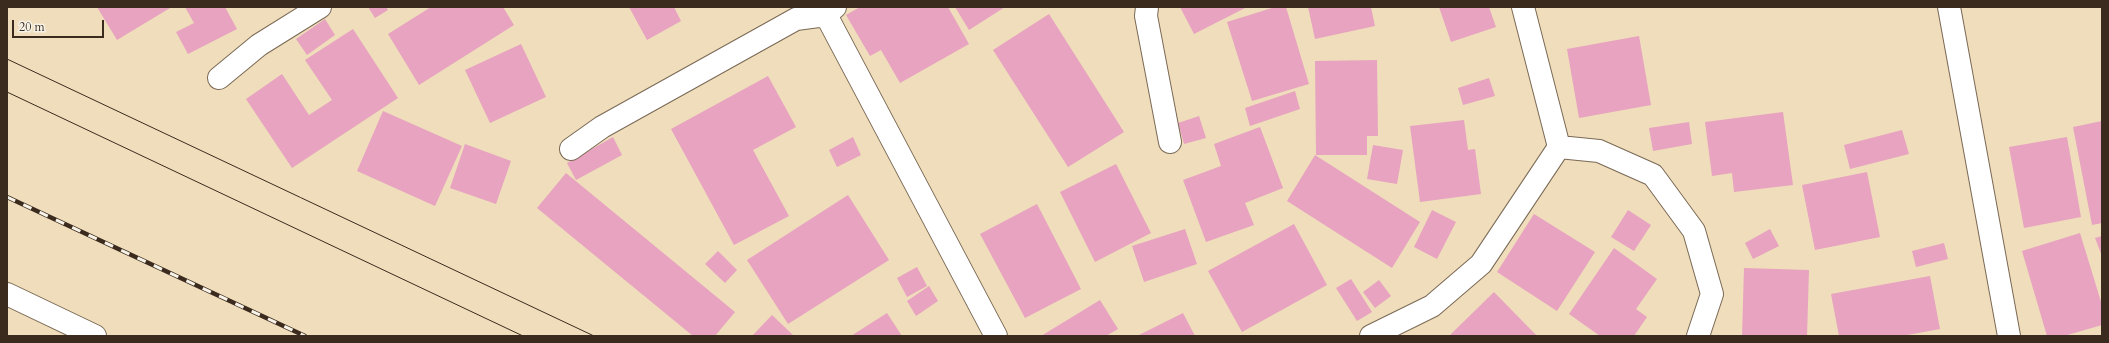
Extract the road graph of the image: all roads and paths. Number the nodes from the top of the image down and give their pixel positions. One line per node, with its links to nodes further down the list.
1 (320, 7): 6 (street)
2 (1147, 7): 7 (street)
3 (1523, 7): 8 (street)
4 (1949, 7): 15 (street)
5 (830, 11): 9 (street); 12 (street)
6 (219, 78)
7 (1170, 142)
8 (1558, 147): 13 (street); 14 (street)
9 (571, 149)
10 (7, 294): 11 (street)
11 (95, 336)
12 (996, 336)
13 (1371, 336)
14 (1698, 336)
15 (2010, 336)

